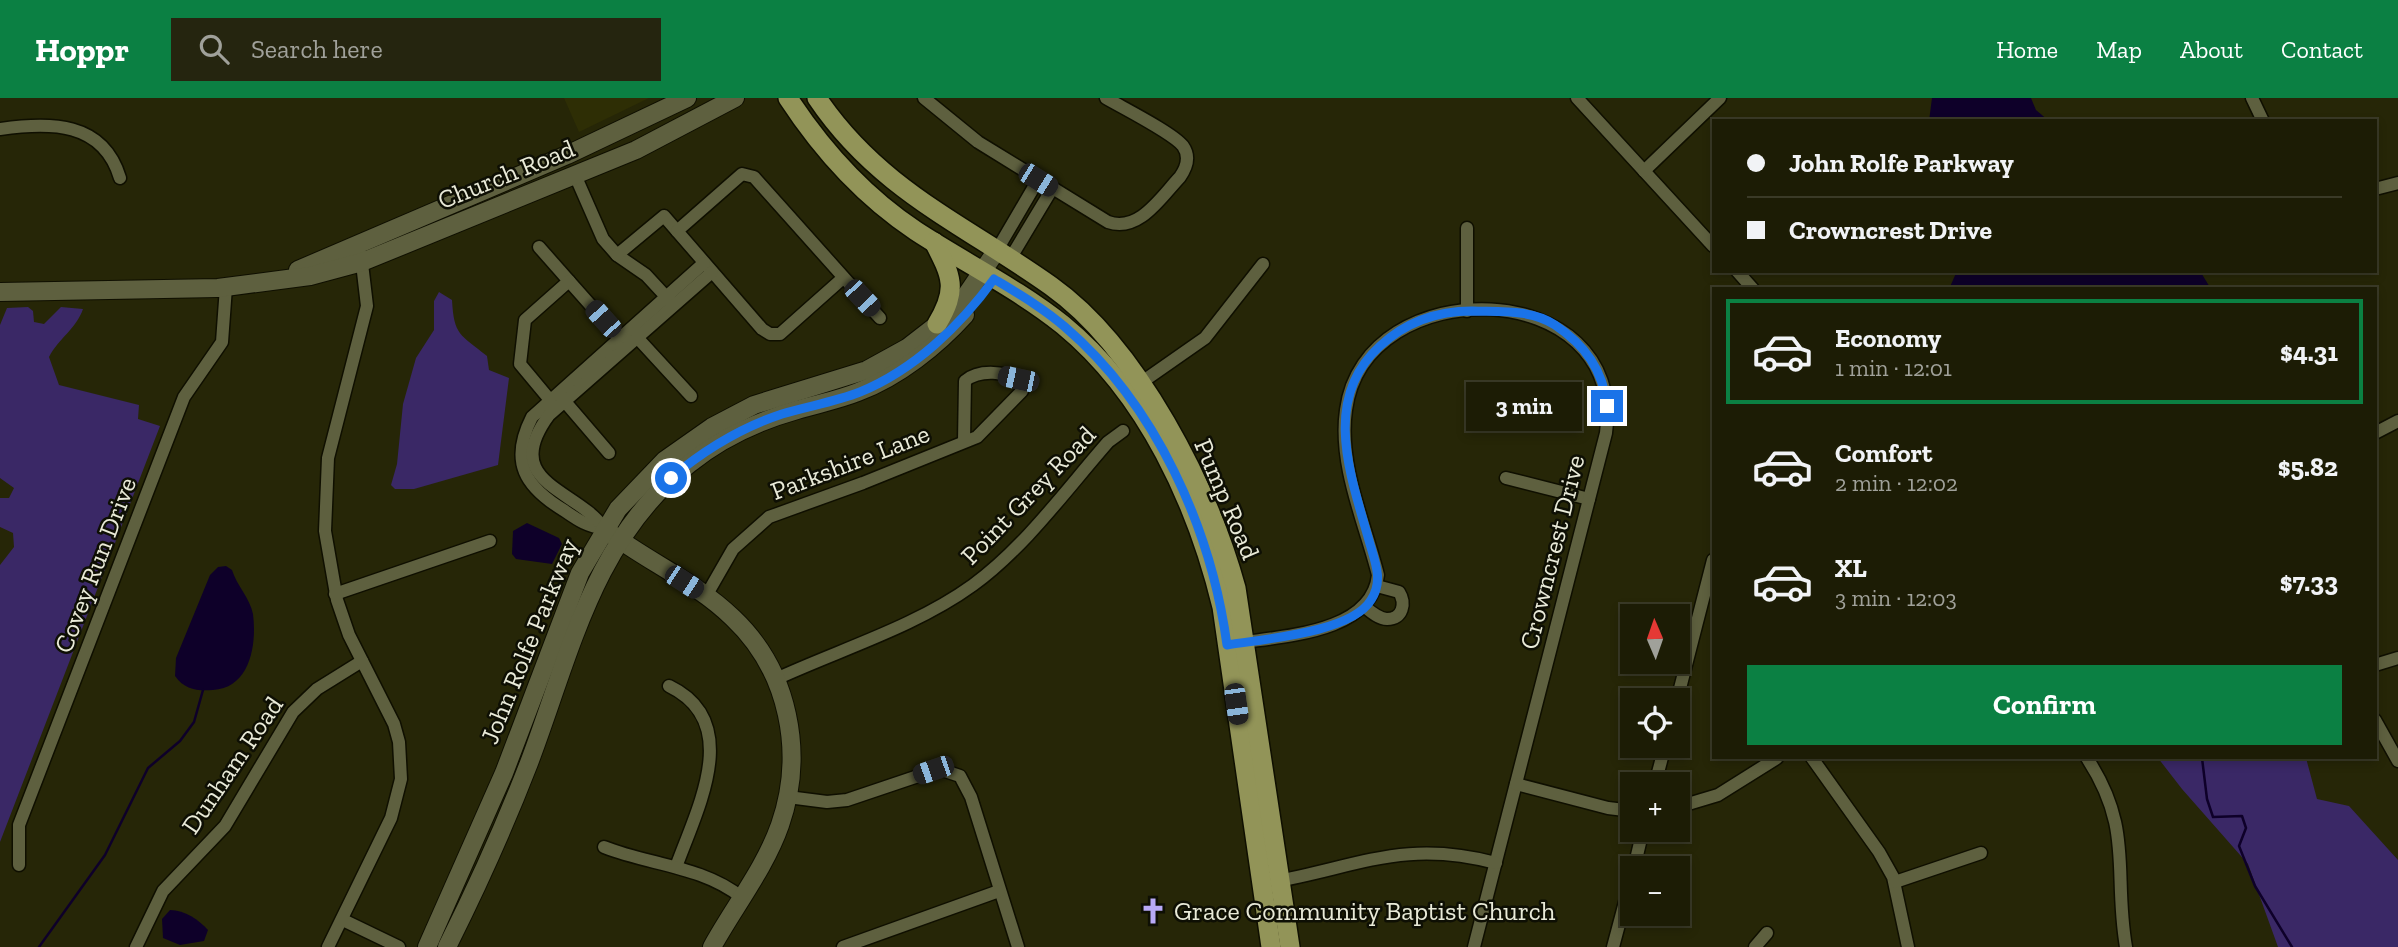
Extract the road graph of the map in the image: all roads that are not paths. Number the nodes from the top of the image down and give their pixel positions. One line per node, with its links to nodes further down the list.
1 (687, 98): 24 (main road, Church Road)
2 (735, 98): 13 (main road, Church Road)
3 (789, 98): 21 (main road)
4 (817, 98): 26 (main road)
5 (924, 98): 15 (street)
6 (1106, 98): 18 (street)
7 (1577, 98): 12 (street)
8 (1720, 98): 12 (street)
9 (2252, 98): 10 (street)
10 (2262, 119)
11 (0, 129): 14 (street)
12 (1644, 171): 22 (street)
13 (575, 175): 24 (main road, Church Road); 25 (street)
14 (120, 178)
15 (1038, 180): 18 (street); 26 (street)
16 (2398, 183): 17 (street)
17 (2377, 188)
18 (1052, 189): 26 (street)
19 (1467, 229): 37 (street)
20 (677, 231): 25 (street); 28 (street); 31 (street)
21 (933, 241): 30 (main road); 39 (main road)
22 (1712, 245)
23 (539, 247): 32 (street)
24 (360, 253): 33 (main road, Church Road); 55 (street)
25 (617, 255): 36 (street)
26 (1003, 255): 30 (main road); 41 (main road, Pump Road)
27 (1264, 264): 41 (street)
28 (708, 267): 31 (street); 36 (street)
29 (1739, 273): 34 (street)
30 (989, 276): 39 (main road, John Rolfe Parkway); 51 (main road, John Rolfe Parkway); 58 (main road, Pump Road)
31 (843, 278): 38 (street)
32 (569, 281): 40 (street); 43 (street)
33 (226, 287): 35 (main road, Church Road); 77 (street, Covey Run Drive)
34 (1751, 287)
35 (0, 292)
36 (670, 301): 40 (street)
37 (1467, 311): 50 (street, Crowncrest Drive); 54 (street, Crowncrest Drive)
38 (880, 318)
39 (937, 324): 51 (main road, John Rolfe Parkway)
40 (628, 337): 42 (street); 43 (street)
41 (1142, 382): 58 (main road, Pump Road)
42 (691, 396)
43 (558, 401): 48 (street); 51 (street)
44 (2398, 422): 46 (street)
45 (1123, 431): 62 (street, Point Grey Road)
46 (2377, 432)
47 (964, 441): 47 (street, Parkshire Lane); 56 (street, Parkshire Lane)
48 (609, 453)
49 (1506, 478): 50 (street)
50 (1590, 499): 70 (street, Crowncrest Drive)
51 (611, 534): 56 (main road); 89 (main road, John Rolfe Parkway); 90 (main road, John Rolfe Parkway)
52 (490, 541): 55 (street)
53 (1712, 564): 64 (street)
54 (1377, 586): 57 (street); 57 (street)
55 (335, 594): 60 (street)
56 (706, 596): 62 (main road)
57 (1365, 607): 58 (street)
58 (1236, 643): 80 (main road, Pump Road)
59 (2398, 658): 61 (street)
60 (362, 661): 83 (street); 86 (street, Dunham Road)
61 (2377, 664)
62 (776, 679): 71 (main road)
63 (668, 686): 78 (street)
64 (1680, 688)
65 (2377, 724): 69 (street)
66 (1775, 759): 72 (street)
67 (1813, 759): 79 (street)
68 (2088, 759): 100 (street)
69 (2398, 761)
70 (1516, 784): 73 (street); 76 (street, Crowncrest Drive)
71 (788, 797): 81 (street); 82 (main road)
72 (1690, 803)
73 (1620, 809)
74 (604, 847): 78 (street)
75 (1980, 853): 79 (street)
76 (1496, 863): 80 (street); 96 (street, Crowncrest Drive)
77 (19, 865)
78 (676, 867): 82 (street)
79 (1895, 881): 99 (street)
80 (1271, 882): 94 (main road, Pump Road); 95 (main road, Pump Road)
81 (999, 891): 92 (street); 93 (street)
82 (741, 897): 91 (main road)
83 (343, 920): 87 (street); 88 (street)
84 (1620, 923): 97 (street)
85 (1767, 933): 98 (street)
86 (136, 947)
87 (328, 947)
88 (399, 947)
89 (427, 947)
90 (447, 947)
91 (712, 947)
92 (843, 947)
93 (1018, 947)
94 (1271, 947)
95 (1290, 947)
96 (1474, 947)
97 (1614, 947)
98 (1755, 947)
99 (1908, 947)
100 (2126, 947)

